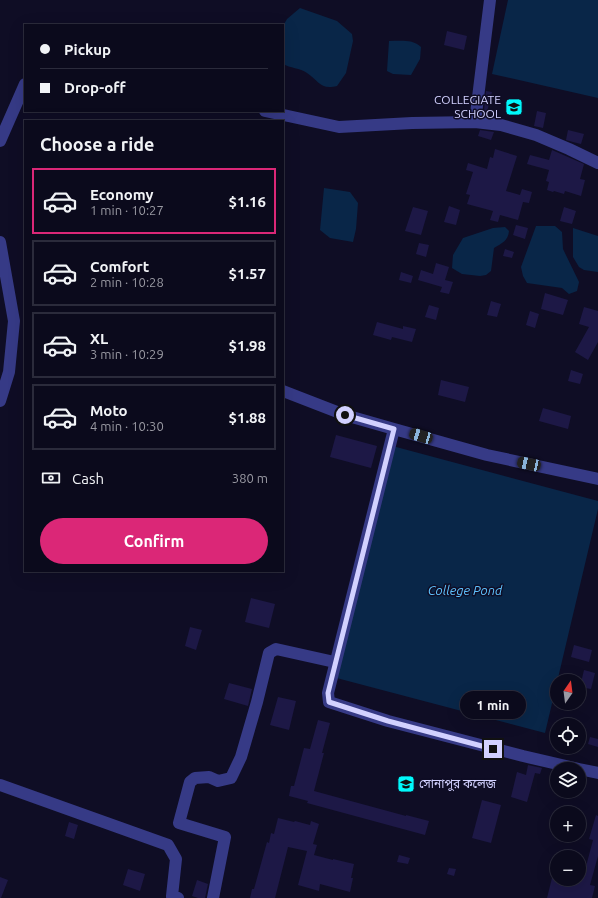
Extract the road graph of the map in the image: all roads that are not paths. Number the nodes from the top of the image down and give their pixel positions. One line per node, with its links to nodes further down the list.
1 (490, 0): 4 (street)
2 (24, 86): 5 (street)
3 (270, 112): 4 (street)
4 (475, 122): 6 (street)
5 (0, 141)
6 (598, 163)
7 (0, 242): 8 (street)
8 (19, 323): 10 (street)
9 (284, 391): 11 (street)
10 (0, 401)
11 (394, 429): 12 (street); 14 (street)
12 (598, 478)
13 (330, 661): 19 (street)
14 (550, 762)
15 (586, 770): 16 (street)
16 (598, 773)
17 (0, 785): 18 (street)
18 (178, 898)
19 (213, 898)

